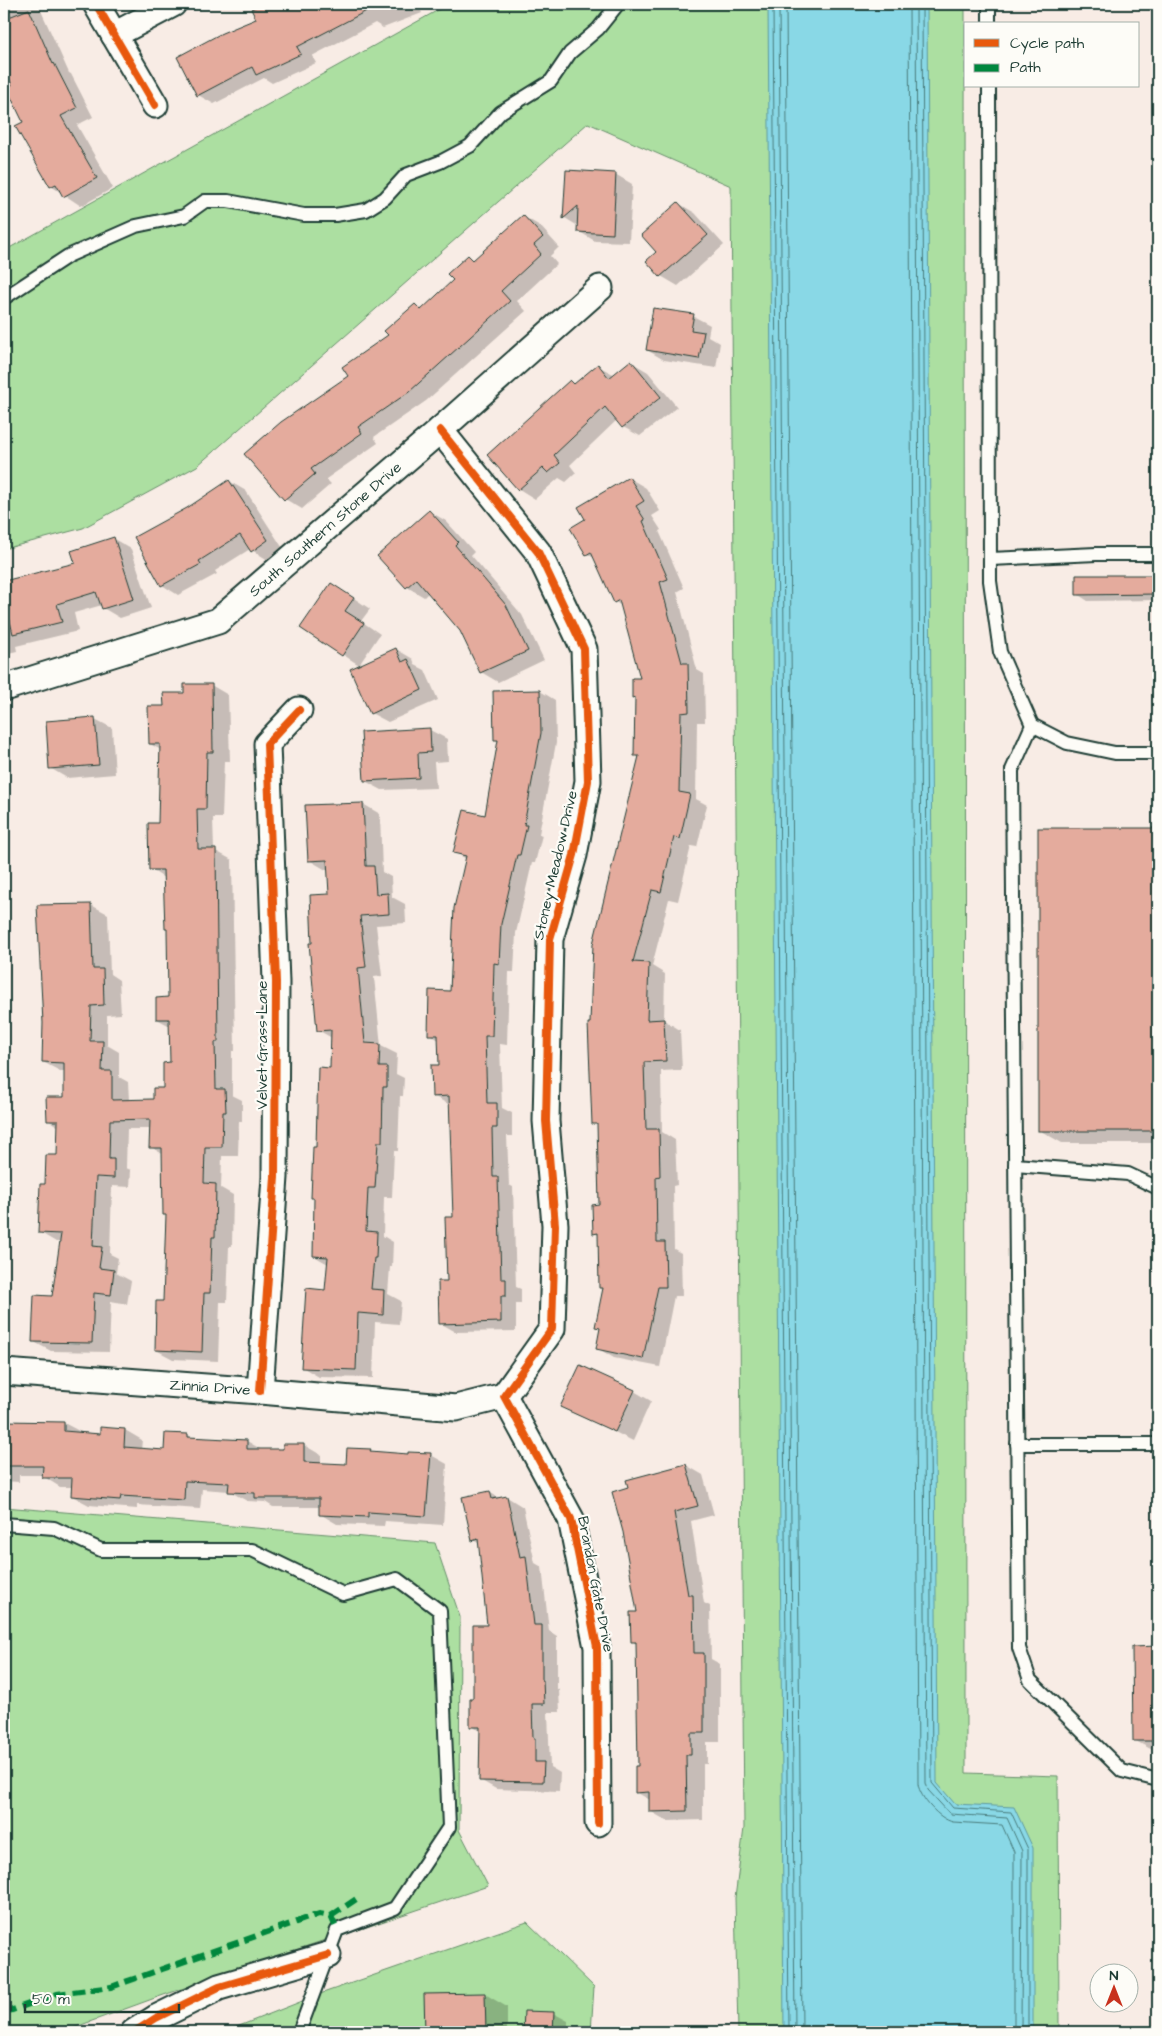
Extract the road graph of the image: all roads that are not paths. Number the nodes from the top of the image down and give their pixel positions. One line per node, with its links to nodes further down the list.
1 (96, 4): 6 (street)
2 (173, 4): 6 (street)
3 (618, 4): 10 (lane)
4 (989, 4): 5 (lane)
5 (989, 22)
6 (114, 35): 8 (street)
7 (989, 88): 13 (lane)
8 (155, 105)
9 (600, 288): 11 (street, South Southern Stone Drive)
10 (4, 298)
11 (440, 430): 14 (street, South Southern Stone Drive); 22 (street, Stoney Meadow Drive)
12 (1158, 554): 13 (lane)
13 (990, 558): 16 (lane)
14 (4, 688)
15 (299, 710): 21 (street, Velvet Grass Lane)
16 (1032, 725): 17 (lane); 18 (lane)
17 (1158, 753)
18 (1015, 1165): 19 (lane); 23 (lane)
19 (1158, 1188)
20 (4, 1372): 21 (street, Zinnia Drive)
21 (260, 1391): 22 (street, Zinnia Drive)
22 (504, 1396): 27 (street, Brandon Gate Drive)
23 (1018, 1444): 24 (lane); 26 (lane)
24 (1158, 1444)
25 (4, 1524): 28 (lane)
26 (1158, 1780)
27 (598, 1823)
28 (328, 1955): 29 (street); 30 (lane)
29 (134, 2032)
30 (299, 2032)

